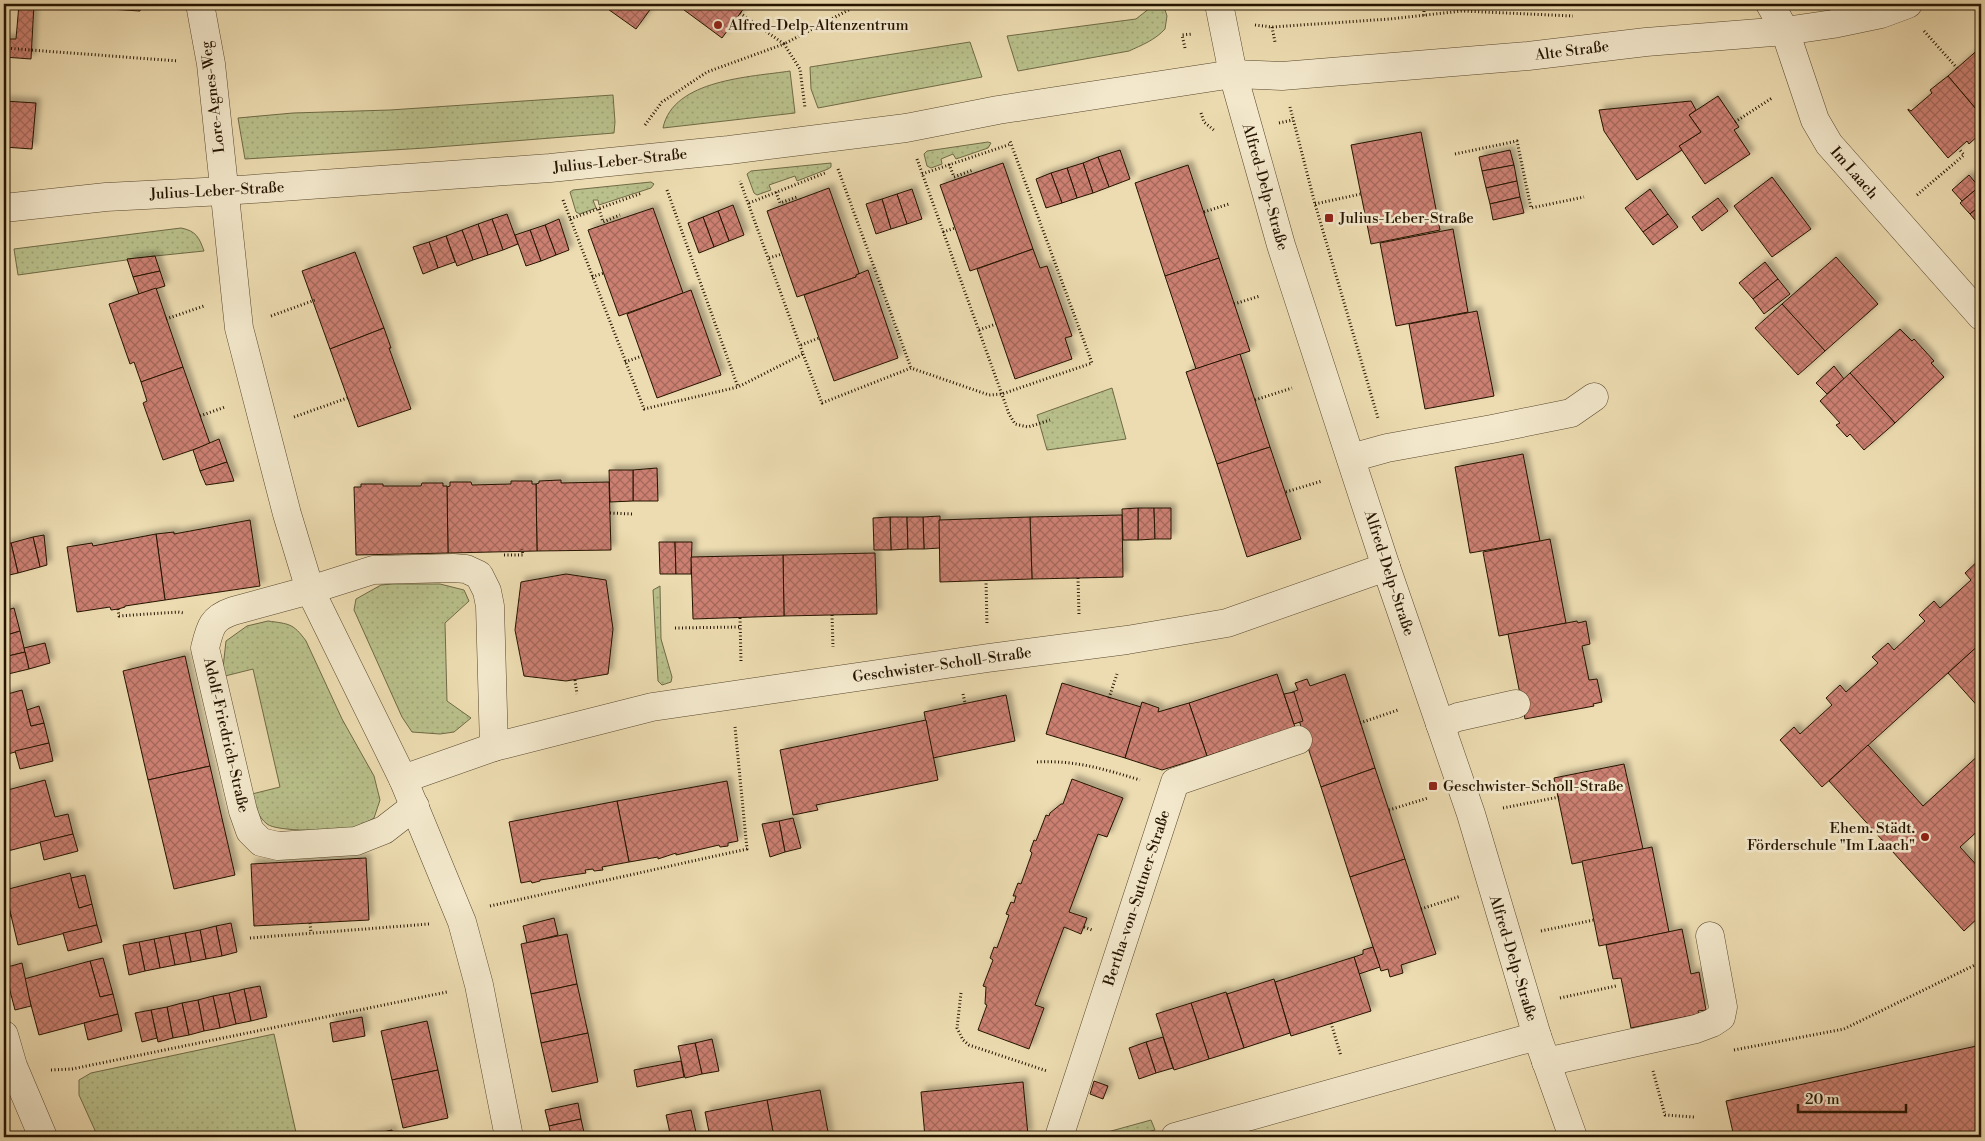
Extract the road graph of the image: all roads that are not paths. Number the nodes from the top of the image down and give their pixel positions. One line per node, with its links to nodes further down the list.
1 (200, 4): 7 (street, Lore-Agnes-Weg)
2 (1770, 4): 5 (street, Im Laach)
3 (1904, 5): 5 (street, Alte Straße)
4 (1221, 16): 6 (street, Alfred-Delp-Straße)
5 (1785, 31): 6 (street, Alte Straße); 9 (street, Im Laach)
6 (1233, 74): 7 (street, Julius-Leber-Straße); 11 (street, Alfred-Delp-Straße)
7 (224, 191): 8 (street, Julius-Leber-Straße); 13 (street)
8 (4, 208)
9 (1981, 316)
10 (1594, 397): 11 (street)
11 (1351, 458): 12 (street, Alfred-Delp-Straße)
12 (1386, 567): 15 (street, Alfred-Delp-Straße); 17 (street, Geschwister-Scholl-Straße)
13 (310, 590): 17 (street); 18 (street); 19 (street, Adolf-Friedrich-Straße)
14 (1516, 704): 15 (street)
15 (1440, 724): 22 (street, Alfred-Delp-Straße)
16 (1298, 740): 26 (street, Bertha-von-Suttner-Straße)
17 (494, 747): 18 (street, Geschwister-Scholl-Straße)
18 (403, 779): 19 (street)
19 (415, 806): 25 (street)
20 (1710, 936): 23 (street)
21 (4, 1035): 24 (street)
22 (1537, 1036): 23 (street, Alfred-Delp-Straße); 27 (street)
23 (1546, 1062): 28 (street, Alfred-Delp-Straße)
24 (43, 1137)
25 (509, 1137)
26 (1059, 1137)
27 (1175, 1137)
28 (1573, 1137)

